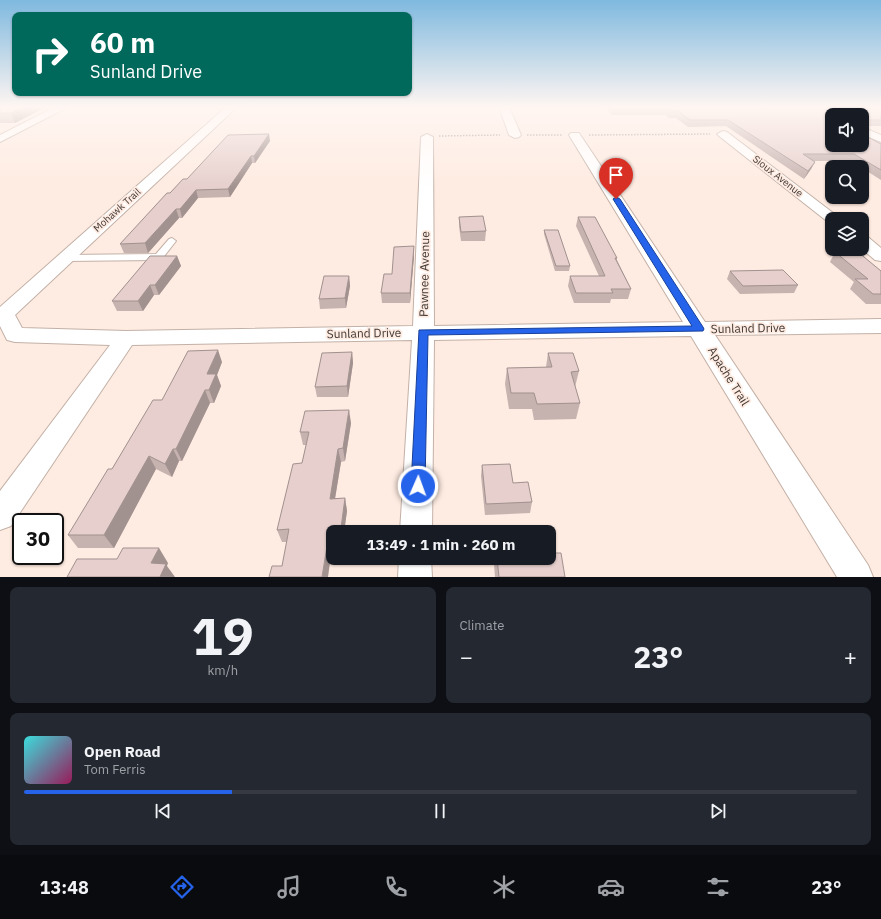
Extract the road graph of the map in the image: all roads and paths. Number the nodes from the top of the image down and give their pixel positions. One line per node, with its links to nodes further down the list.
1 (10, 134): 8 (street)
2 (202, 134): 14 (street, Mohawk Trail)
3 (723, 134): 6 (path); 10 (street, Sioux Avenue)
4 (871, 134): 9 (street)
5 (515, 135): 6 (path); 7 (path)
6 (575, 135): 17 (street, Apache Trail)
7 (427, 136): 18 (street, Pawnee Avenue)
8 (0, 139)
9 (881, 139)
10 (825, 212)
11 (172, 241): 14 (lane)
12 (869, 247): 13 (street)
13 (881, 256)
14 (66, 258): 15 (street, Mohawk Trail)
15 (4, 314): 19 (street, Sunland Drive)
16 (881, 326): 17 (street, Sunland Drive)
17 (699, 329): 18 (street, Sunland Drive); 24 (street, Apache Trail)
18 (423, 332): 19 (street, Sunland Drive); 21 (street, Pawnee Avenue)
19 (126, 338): 20 (street)
20 (0, 516)
21 (416, 525)
22 (415, 565): 23 (street)
23 (414, 577)
24 (856, 577)

